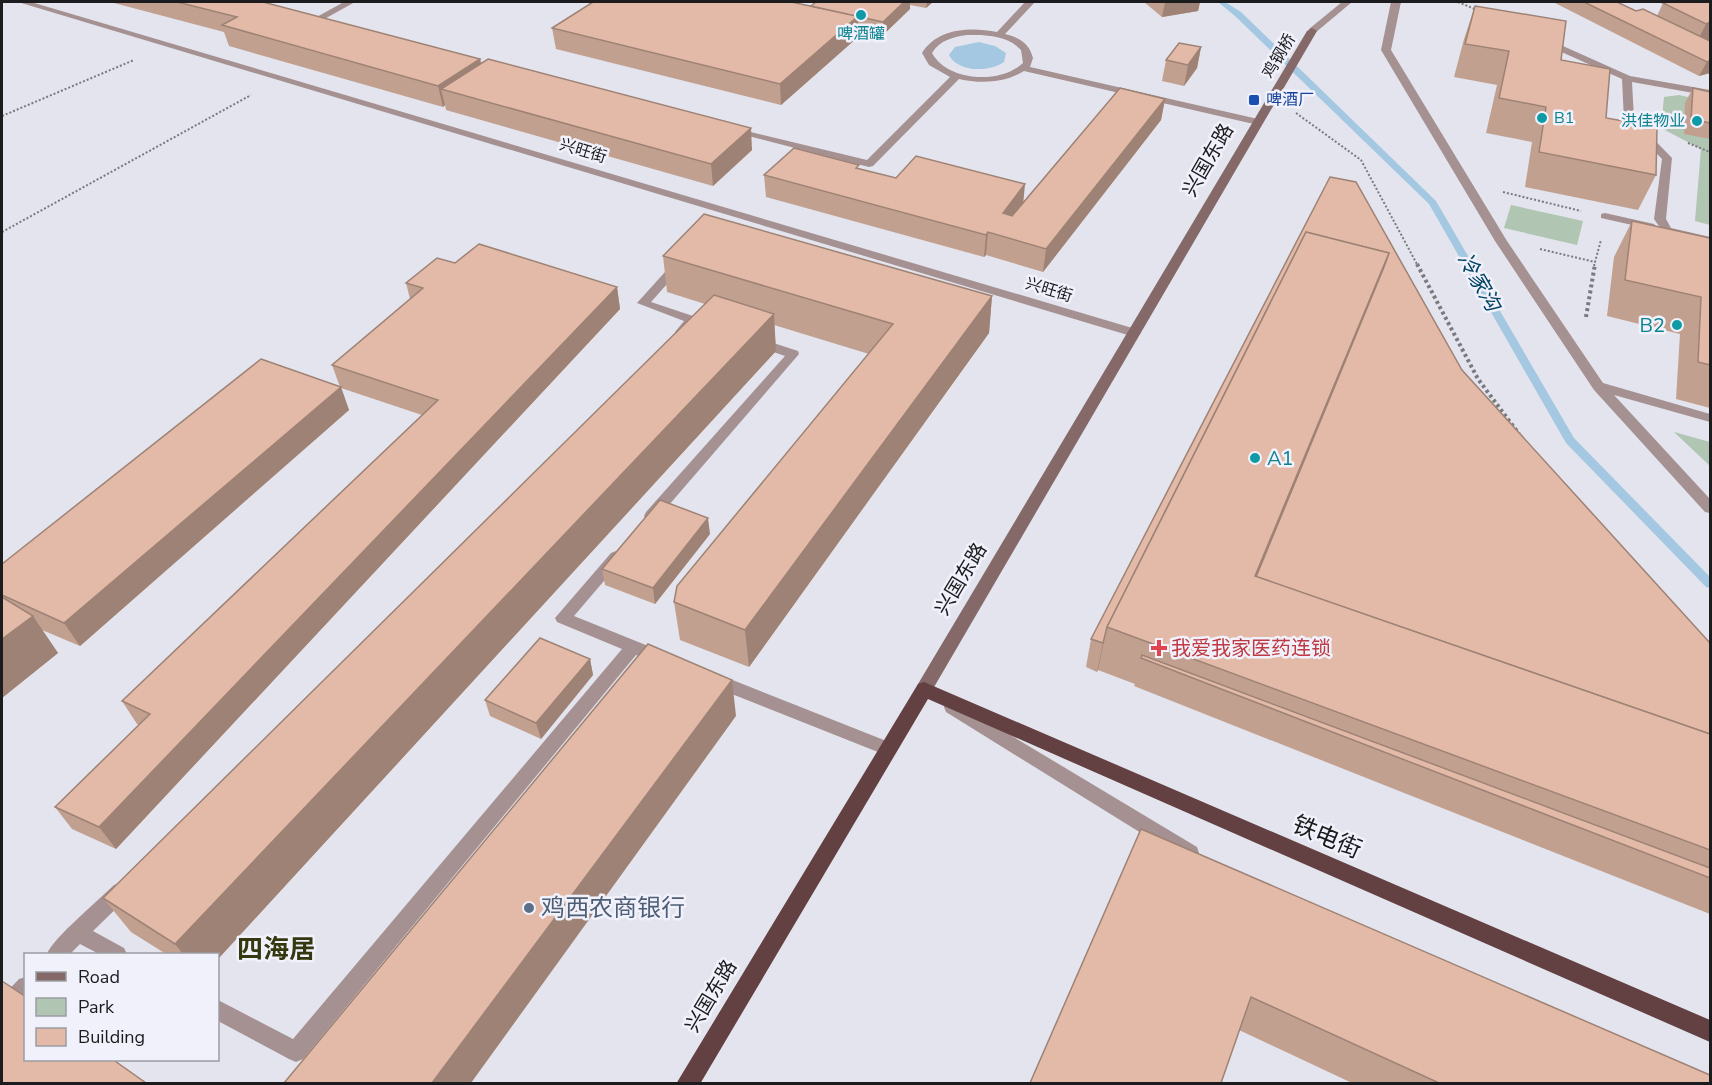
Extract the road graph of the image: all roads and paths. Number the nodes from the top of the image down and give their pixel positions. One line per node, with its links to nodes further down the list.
1 (23, 2): 11 (street, 兴旺街)
2 (350, 2): 8 (street)
3 (1030, 2): 10 (street)
4 (1347, 2): 9 (street)
5 (1396, 2): 22 (street)
6 (1458, 2): 7 (path)
7 (1479, 11)
8 (319, 28)
9 (1312, 31): 18 (main road, 鸡钢桥)
10 (999, 35): 13 (street); 14 (street)
11 (169, 45): 15 (street, 兴旺街); 19 (path)
12 (1560, 48): 16 (street)
13 (1023, 68): 14 (street); 20 (street)
14 (957, 76): 21 (street)
15 (281, 78): 23 (street, 兴旺街); 27 (path)
16 (1627, 78): 17 (street); 26 (street)
17 (1710, 93)
18 (1273, 96): 20 (main road, 兴国东路); 39 (path)
19 (2, 116)
20 (1258, 122): 33 (main road, 兴国东路)
21 (719, 127)
22 (1467, 184): 24 (path); 29 (street)
23 (730, 212): 25 (street); 33 (street, 兴旺街)
24 (1605, 216): 26 (street)
25 (714, 228)
26 (1667, 230): 28 (street)
27 (2, 232)
28 (1710, 240)
29 (1501, 241): 32 (path); 36 (street)
30 (1611, 243): 32 (path)
31 (690, 253): 35 (street)
32 (1595, 262): 36 (path)
33 (1135, 333): 46 (main road, 兴国东路)
34 (748, 339): 41 (street)
35 (667, 345)
36 (1579, 358): 37 (street)
37 (1599, 387): 38 (street); 40 (street)
38 (1710, 418)
39 (1521, 436)
40 (1710, 508)
41 (639, 530)
42 (624, 548): 43 (street)
43 (633, 647): 44 (street); 55 (street)
44 (677, 664)
45 (699, 673): 47 (street)
46 (924, 689): 47 (highway, 兴国东路); 48 (street); 56 (highway, 铁电街)
47 (888, 750): 57 (highway, 兴国东路)
48 (1203, 861)
49 (129, 883): 50 (street)
50 (78, 933): 51 (street); 52 (street)
51 (58, 953)
52 (115, 953)
53 (24, 988): 54 (street)
54 (2, 1010)
55 (219, 1011)
56 (1710, 1031)
57 (687, 1083)

